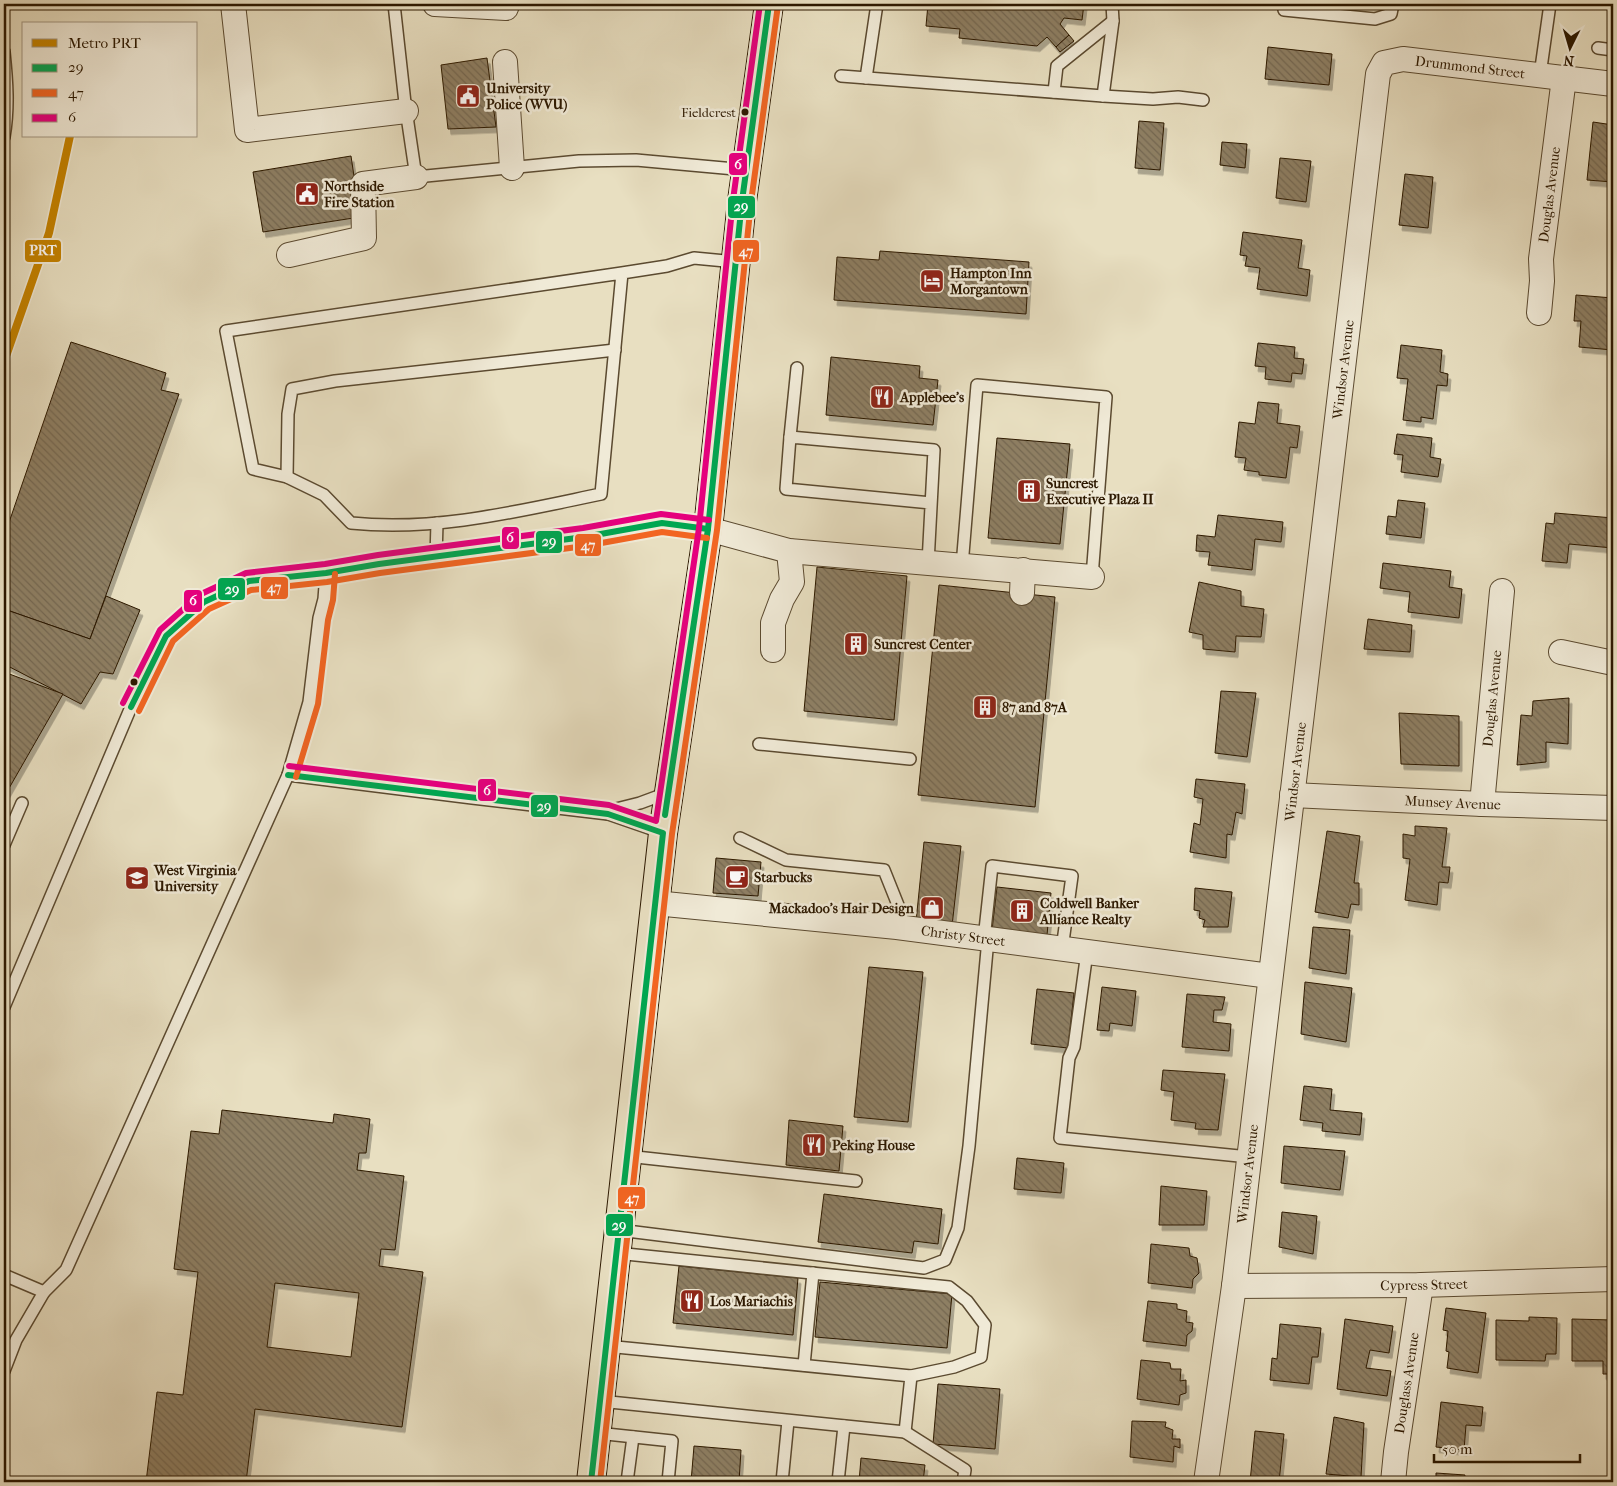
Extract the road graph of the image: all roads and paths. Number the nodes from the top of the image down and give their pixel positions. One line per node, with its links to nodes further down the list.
1 (233, 4): 25 (street)
2 (394, 4): 25 (lane)
3 (435, 4): 4 (street)
4 (507, 4)
5 (768, 4): 28 (main road)
6 (877, 4): 19 (lane)
7 (1112, 4): 11 (lane)
8 (1393, 4): 10 (lane)
9 (1550, 4): 17 (lane)
10 (1284, 10)
11 (1112, 21): 22 (lane); 23 (lane)
12 (1598, 48): 13 (lane)
13 (1613, 50)
14 (4, 52): 26 (lane)
15 (505, 62): 27 (street)
16 (1384, 63): 17 (street, Drummond Street); 55 (street, Windsor Avenue)
17 (1540, 75): 20 (street, Drummond Street)
18 (841, 76): 19 (lane)
19 (866, 78): 22 (lane)
20 (1564, 78): 21 (street, Drummond Street); 33 (street, Douglas Avenue)
21 (1613, 84)
22 (1054, 92): 23 (lane)
23 (1103, 96): 24 (lane)
24 (1203, 100)
25 (406, 112): 29 (lane)
26 (4, 137)
27 (512, 168): 28 (lane); 29 (lane)
28 (746, 170): 31 (main road)
29 (416, 177): 30 (street)
30 (289, 256)
31 (736, 262): 32 (lane); 40 (main road)
32 (622, 273): 34 (lane); 37 (lane)
33 (1539, 313)
34 (615, 350): 37 (lane); 39 (lane)
35 (796, 368): 36 (lane)
36 (790, 437): 38 (lane); 38 (lane)
37 (287, 477): 39 (lane)
38 (931, 503): 43 (lane)
39 (437, 523): 42 (lane)
40 (708, 530): 41 (street); 42 (lane); 54 (main road)
41 (789, 551): 43 (street); 48 (street)
42 (436, 556): 45 (lane)
43 (928, 563): 44 (street)
44 (962, 566): 46 (street); 46 (lane)
45 (326, 573): 53 (lane); 69 (lane)
46 (1092, 577)
47 (1502, 592): 57 (street, Douglas Avenue)
48 (773, 650)
49 (1562, 652): 50 (street)
50 (1613, 663)
51 (759, 744): 52 (lane)
52 (910, 759)
53 (288, 775): 59 (lane); 79 (lane)
54 (668, 792): 59 (lane); 60 (main road)
55 (1292, 794): 57 (street, Munsey Avenue); 68 (street, Windsor Avenue)
56 (22, 804): 62 (lane)
57 (1482, 804): 58 (street, Munsey Avenue)
58 (1613, 808)
59 (608, 814): 60 (lane)
60 (663, 833): 63 (main road)
61 (740, 838): 64 (lane)
62 (4, 845)
63 (655, 903): 65 (street, Christy Street); 70 (main road)
64 (898, 904)
65 (986, 939): 66 (street, Christy Street); 66 (lane); 73 (lane)
66 (1062, 949): 67 (street, Christy Street)
67 (1087, 952): 68 (street, Christy Street); 71 (lane)
68 (1270, 976): 71 (street, Windsor Avenue)
69 (4, 1007)
70 (627, 1156): 72 (lane); 73 (main road)
71 (1249, 1157): 78 (street, Windsor Avenue)
72 (856, 1181)
73 (618, 1242): 74 (lane); 80 (main road)
74 (813, 1273): 81 (lane); 83 (lane)
75 (4, 1275): 79 (lane)
76 (1613, 1278): 77 (street, Cypress Street)
77 (1421, 1285): 78 (street, Cypress Street); 97 (street, Douglass Avenue)
78 (1234, 1286): 96 (street, Windsor Avenue)
79 (44, 1292): 82 (lane)
80 (606, 1346): 81 (lane); 84 (main road)
81 (804, 1365): 83 (lane)
82 (4, 1371)
83 (911, 1376): 87 (lane)
84 (600, 1401): 85 (lane); 88 (main road)
85 (788, 1421): 86 (lane); 93 (lane)
86 (844, 1426): 87 (lane); 94 (lane)
87 (905, 1432): 95 (lane)
88 (596, 1433): 89 (lane); 90 (main road)
89 (633, 1437): 91 (lane); 92 (lane)
90 (591, 1482)
91 (628, 1482)
92 (668, 1482)
93 (782, 1482)
94 (838, 1482)
95 (963, 1482)
96 (1206, 1482)
97 (1393, 1482)

